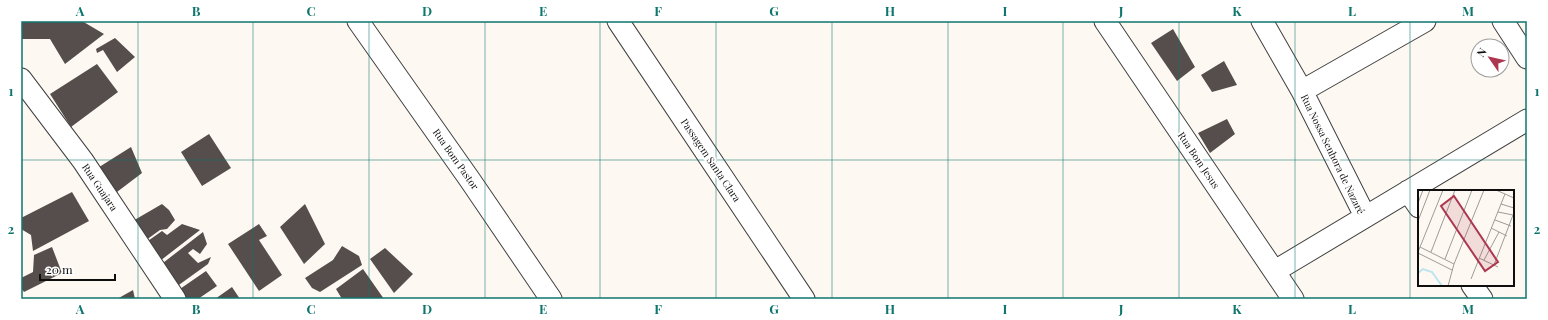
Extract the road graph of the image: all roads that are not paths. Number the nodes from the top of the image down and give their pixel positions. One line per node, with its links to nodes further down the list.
1 (358, 21): 17 (street, Rua Bom Pastor)
2 (618, 21): 18 (street, Passagem Santa Clara)
3 (1105, 21): 14 (street, Rua Bom Jesus)
4 (1262, 21): 9 (street, Rua Nossa Senhora de Nazaré)
5 (1425, 21): 9 (street)
6 (1503, 21): 7 (street)
7 (1527, 58)
8 (21, 79): 16 (street, Rua Guajara)
9 (1302, 91): 13 (street, Rua Nossa Senhora de Nazaré)
10 (1527, 120): 11 (street)
11 (1427, 190)
12 (1414, 199): 13 (street)
13 (1365, 216): 14 (street, Rua Nossa Senhora de Nazaré)
14 (1275, 271): 19 (street, Rua Bom Jesus)
15 (1473, 286): 20 (street)
16 (175, 299)
17 (551, 299)
18 (804, 299)
19 (1293, 299)
20 (1482, 299)

